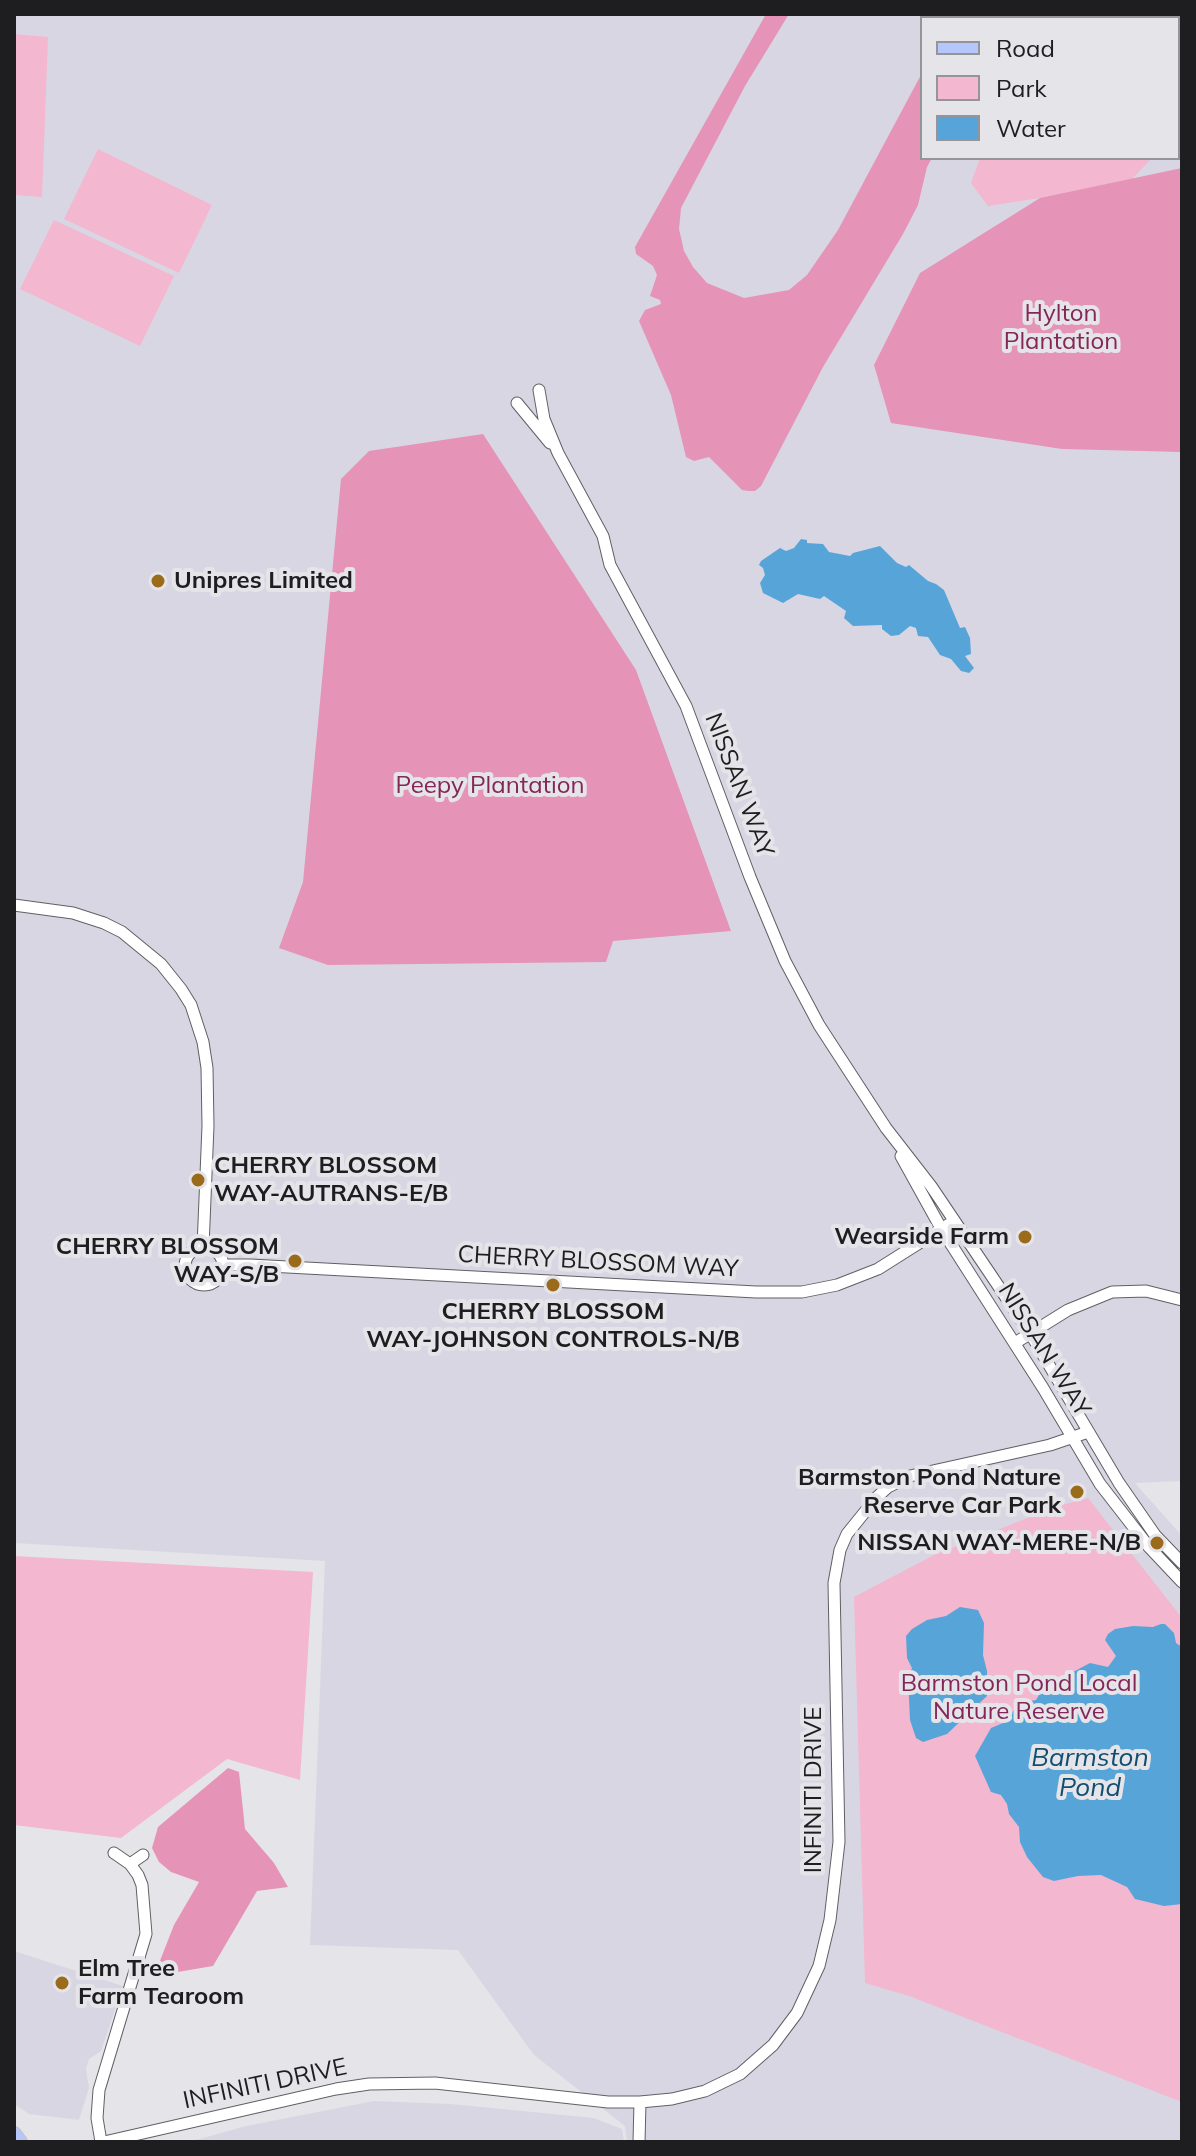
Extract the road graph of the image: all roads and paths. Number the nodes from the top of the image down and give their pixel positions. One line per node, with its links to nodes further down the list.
1 (539, 390): 3 (street)
2 (517, 403): 3 (street)
3 (558, 453): 5 (street, NISSAN WAY)
4 (14, 905): 8 (street)
5 (886, 1128): 6 (street, NISSAN WAY); 7 (street, NISSAN WAY)
6 (954, 1221): 7 (street, CHERRY BLOSSOM WAY); 11 (street, NISSAN WAY)
7 (942, 1230): 9 (street, CHERRY BLOSSOM WAY); 12 (street, NISSAN WAY)
8 (203, 1247): 9 (street); 9 (street)
9 (223, 1265)
10 (1182, 1300): 11 (street)
11 (1030, 1333): 12 (street); 13 (street, NISSAN WAY)
12 (1015, 1343): 14 (street, NISSAN WAY)
13 (1088, 1432): 14 (street, INFINITI DRIVE); 15 (street, NISSAN WAY)
14 (1072, 1438): 16 (street, NISSAN WAY); 20 (street, INFINITI DRIVE)
15 (1182, 1563)
16 (1182, 1582)
17 (114, 1853): 19 (street)
18 (143, 1855): 19 (street)
19 (130, 1864): 23 (street)
20 (640, 2102): 23 (street, INFINITI DRIVE); 24 (street)
21 (14, 2134): 22 (main road)
22 (20, 2142)
23 (103, 2142)
24 (639, 2142)

